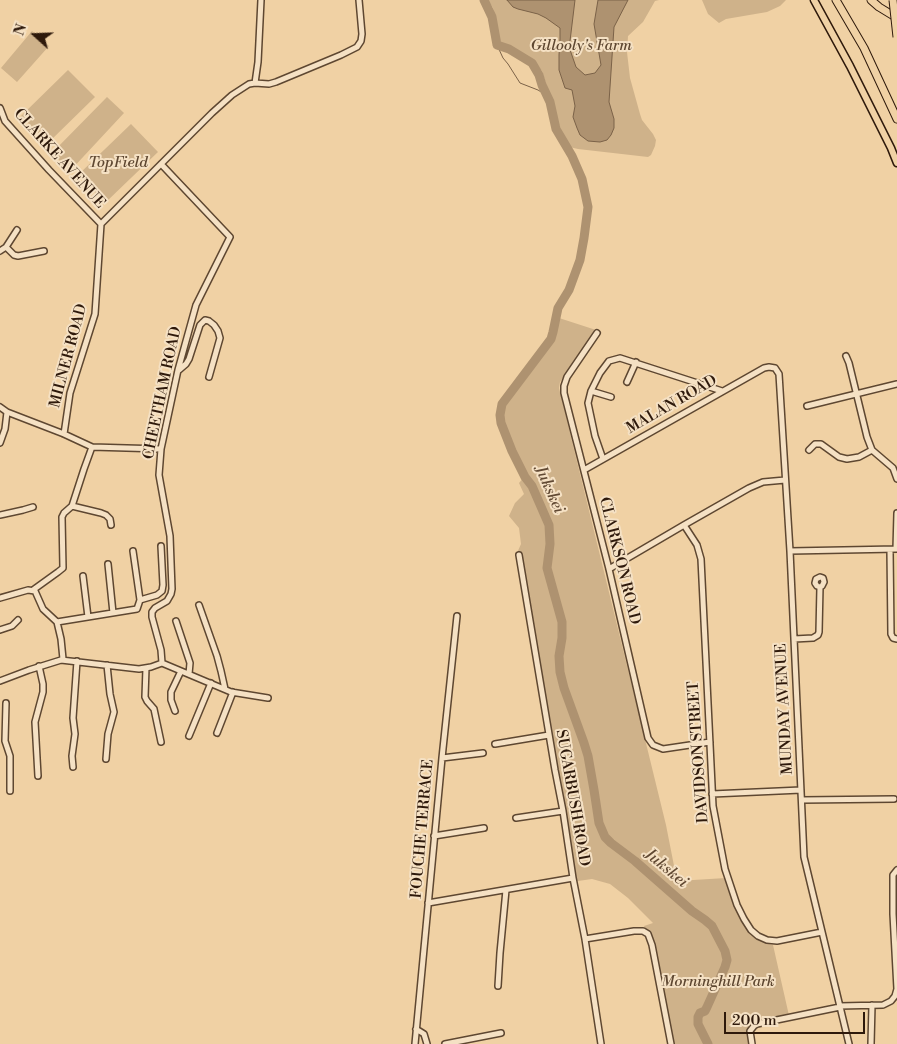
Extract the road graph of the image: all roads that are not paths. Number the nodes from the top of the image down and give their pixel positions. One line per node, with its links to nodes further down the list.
1 (261, 0): 9 (street)
2 (359, 0): 9 (street)
3 (814, 0): 13 (main road)
4 (836, 0): 11 (highway)
5 (871, 0): 7 (highway)
6 (893, 0): 8 (highway, bridge)
7 (897, 18)
8 (897, 38)
9 (255, 83): 14 (street)
10 (0, 108): 12 (street, CLARKE AVENUE)
11 (897, 119)
12 (2, 123): 15 (street, CLARKE AVENUE)
13 (897, 163)
14 (161, 164): 15 (street); 24 (street, CHEETHAM ROAD)
15 (101, 224): 35 (street, MILNER ROAD)
16 (17, 230): 17 (street)
17 (6, 247): 18 (street); 19 (street)
18 (0, 251)
19 (44, 251)
20 (597, 333): 42 (street, CLARKSON ROAD)
21 (846, 356): 30 (street)
22 (636, 362): 26 (street); 28 (street); 29 (street)
23 (775, 368): 29 (street, MALAN ROAD); 44 (street, MUNDAY AVENUE)
24 (178, 370): 25 (street); 38 (street, CHEETHAM ROAD)
25 (210, 377)
26 (627, 382)
27 (897, 384): 30 (street)
28 (591, 391): 31 (street); 41 (street)
29 (722, 391): 41 (street, MALAN ROAD)
30 (856, 394): 32 (street); 40 (street)
31 (611, 397)
32 (807, 406)
33 (0, 407): 34 (street)
34 (7, 412): 35 (street); 36 (street)
35 (64, 434): 37 (street)
36 (0, 442)
37 (92, 447): 38 (street); 45 (street)
38 (161, 449): 75 (street, CHEETHAM ROAD)
39 (809, 450): 40 (street)
40 (872, 450): 43 (street)
41 (603, 459): 42 (street, MALAN ROAD)
42 (584, 470): 57 (street, CLARKSON ROAD)
43 (897, 479)
44 (785, 480): 49 (street); 54 (street, MUNDAY AVENUE)
45 (72, 506): 50 (street); 60 (street)
46 (33, 507): 48 (street)
47 (897, 512): 52 (street)
48 (0, 515)
49 (684, 524): 57 (street); 93 (street, DAVIDSON STREET)
50 (111, 525)
51 (161, 546): 62 (street)
52 (894, 549): 54 (street); 72 (street)
53 (133, 551): 62 (street)
54 (790, 551): 71 (street, MUNDAY AVENUE)
55 (520, 555): 89 (street, SUGARBUSH ROAD)
56 (108, 564): 64 (street)
57 (609, 570): 93 (street, CLARKSON ROAD)
58 (83, 576): 66 (street)
59 (820, 587): 71 (street)
60 (33, 590): 61 (street); 68 (street)
61 (0, 598)
62 (140, 600): 64 (street)
63 (199, 605): 83 (street)
64 (113, 614): 66 (street)
65 (458, 616): 96 (street, FOUCHE TERRACE)
66 (88, 618): 68 (street)
67 (18, 620): 70 (street)
68 (57, 622): 73 (street)
69 (176, 622): 80 (street)
70 (0, 630)
71 (794, 639): 101 (street, MUNDAY AVENUE)
72 (897, 639)
73 (63, 660): 74 (street); 77 (street)
74 (77, 661): 76 (street); 98 (street)
75 (162, 663): 78 (street); 79 (street)
76 (107, 664): 78 (street); 97 (street)
77 (39, 666): 81 (street); 99 (street)
78 (146, 668): 92 (street)
79 (181, 671): 80 (street); 87 (street)
80 (189, 674): 82 (street)
81 (0, 681)
82 (211, 683): 83 (street); 90 (street)
83 (225, 689): 84 (street)
84 (234, 692): 85 (street); 88 (street)
85 (268, 698)
86 (6, 703): 91 (street)
87 (175, 711)
88 (216, 733)
89 (549, 735): 94 (street); 105 (street, SUGARBUSH ROAD)
90 (188, 736)
91 (3, 742): 100 (street)
92 (161, 742)
93 (710, 742): 102 (street, DAVIDSON STREET)
94 (495, 744)
95 (483, 753): 96 (street)
96 (442, 758): 108 (street, FOUCHE TERRACE)
97 (106, 759)
98 (73, 767)
99 (38, 776)
100 (10, 790)
101 (801, 790): 102 (street); 104 (street, MUNDAY AVENUE)
102 (712, 794): 114 (street, DAVIDSON STREET)
103 (894, 799): 104 (street)
104 (802, 800): 114 (street, MUNDAY AVENUE)
105 (563, 811): 106 (street); 110 (street, SUGARBUSH ROAD)
106 (516, 818)
107 (484, 828): 108 (street)
108 (434, 836): 112 (street, FOUCHE TERRACE)
109 (897, 870): 113 (street)
110 (573, 878): 111 (street); 115 (street, SUGARBUSH ROAD)
111 (506, 890): 112 (street); 116 (street)
112 (428, 902): 119 (street, FOUCHE TERRACE)
113 (895, 914): 117 (street)
114 (822, 932): 118 (street, MUNDAY AVENUE)
115 (585, 939): 124 (street, SUGARBUSH ROAD); 125 (street)
116 (498, 986)
117 (872, 1005): 118 (street); 128 (street)
118 (840, 1007): 126 (street); 127 (street, MUNDAY AVENUE)
119 (416, 1029): 121 (street, FOUCHE TERRACE); 122 (street)
120 (501, 1033): 123 (street)
121 (415, 1044)
122 (427, 1044)
123 (445, 1044)
124 (601, 1044)
125 (671, 1044)
126 (752, 1044)
127 (849, 1044)
128 (872, 1044)

